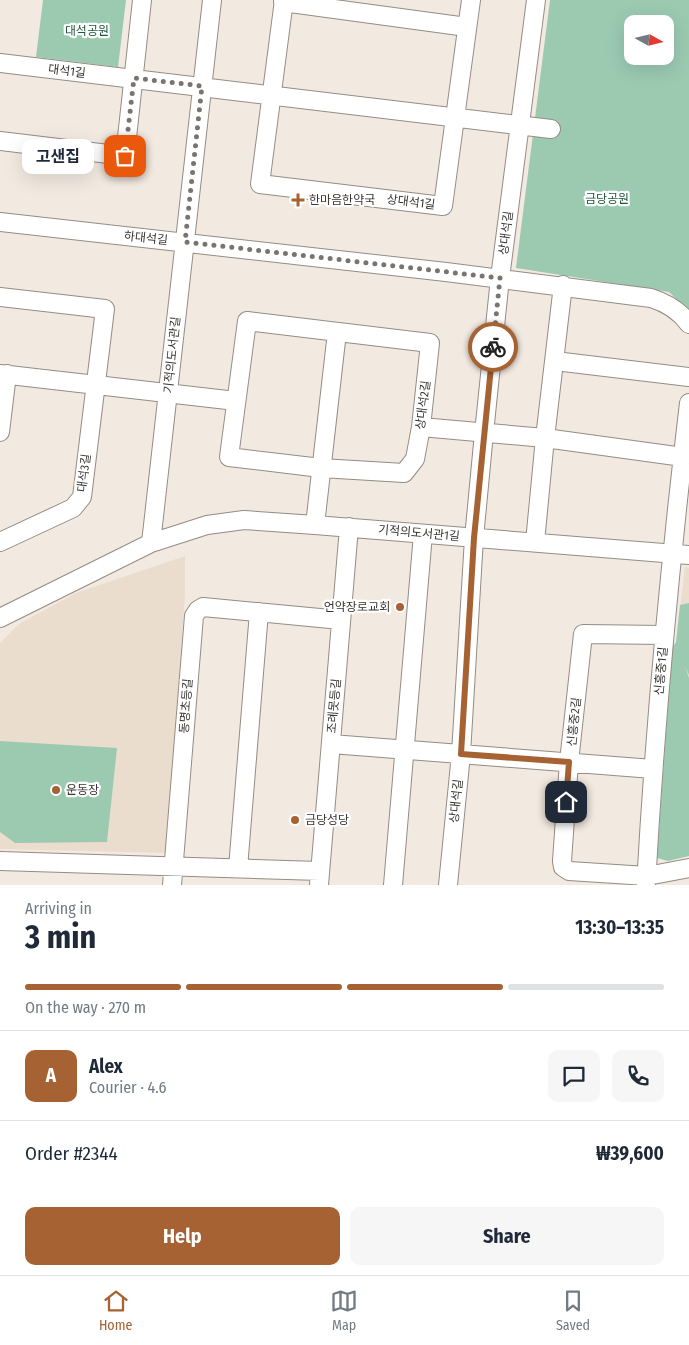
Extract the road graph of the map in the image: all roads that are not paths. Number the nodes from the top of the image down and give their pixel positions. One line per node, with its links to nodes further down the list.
1 (142, 0): 8 (street)
2 (212, 0): 9 (street, 기적의도서관길)
3 (471, 0): 6 (street, 상대석1길)
4 (536, 0): 12 (street, 상대석길)
5 (284, 1): 6 (street, 상대석1길); 10 (street, 상대석1길)
6 (467, 27): 11 (street, 상대석1길)
7 (0, 63): 8 (street, 대석1길)
8 (134, 78): 9 (street, 대석1길); 14 (street)
9 (202, 86): 10 (street); 16 (street, 기적의도서관길)
10 (271, 95): 11 (street); 11 (street, 상대석1길)
11 (455, 117): 12 (street)
12 (520, 125): 13 (street); 17 (street, 상대석길)
13 (551, 129)
14 (0, 141)
15 (0, 222): 16 (street, 하대석길)
16 (185, 242): 17 (street, 하대석길); 26 (street, 기적의도서관길)
17 (500, 278): 18 (street, 하대석길); 31 (street, 상대석길)
18 (563, 285): 20 (street); 22 (street)
19 (0, 297): 25 (street, 대석3길)
20 (689, 324)
21 (337, 332): 27 (street, 상대석2길); 29 (street, 상대석2길); 34 (street)
22 (555, 361): 24 (street); 32 (street)
23 (4, 374): 25 (street); 30 (street)
24 (689, 377)
25 (95, 384): 26 (street); 39 (street, 대석3길)
26 (168, 392): 27 (street); 41 (street, 기적의도서관길)
27 (236, 401): 34 (street, 상대석2길)
28 (689, 403): 33 (street, 신흥중1길)
29 (421, 427): 31 (street); 34 (street, 상대석2길)
30 (0, 432)
31 (484, 433): 32 (street); 38 (street, 상대석길)
32 (545, 438): 33 (street); 40 (street)
33 (683, 457): 42 (street, 신흥중1길)
34 (321, 468): 35 (street)
35 (315, 524): 36 (street, 기적의도서관1길); 41 (street, 기적의도서관1길)
36 (349, 528): 37 (street, 기적의도서관1길); 45 (street, 조례못등길)
37 (423, 534): 38 (street, 기적의도서관1길); 48 (street)
38 (474, 538): 40 (street, 기적의도서관1길); 49 (street, 상대석길)
39 (0, 542)
40 (535, 542): 42 (street, 기적의도서관1길)
41 (151, 543): 44 (street)
42 (681, 554): 46 (street, 신흥중1길)
43 (258, 612): 45 (street, 동명초등길); 53 (street, 동명초등길); 54 (street)
44 (0, 618)
45 (341, 620): 47 (street, 조례못등길)
46 (664, 635): 50 (street, 신흥중2길); 51 (street, 신흥중1길)
47 (331, 744): 48 (street); 56 (street, 조례못등길)
48 (405, 749): 49 (street); 59 (street)
49 (461, 754): 50 (street); 60 (street, 상대석길)
50 (569, 762): 51 (street); 57 (street, 신흥중2길)
51 (653, 768): 57 (street, 신흥중1길)
52 (0, 860): 53 (street)
53 (174, 865): 54 (street); 58 (street, 동명초등길)
54 (238, 868): 56 (street)
55 (689, 868): 57 (street)
56 (320, 878)
57 (646, 880)
58 (172, 885)
59 (394, 885)
60 (448, 885)

